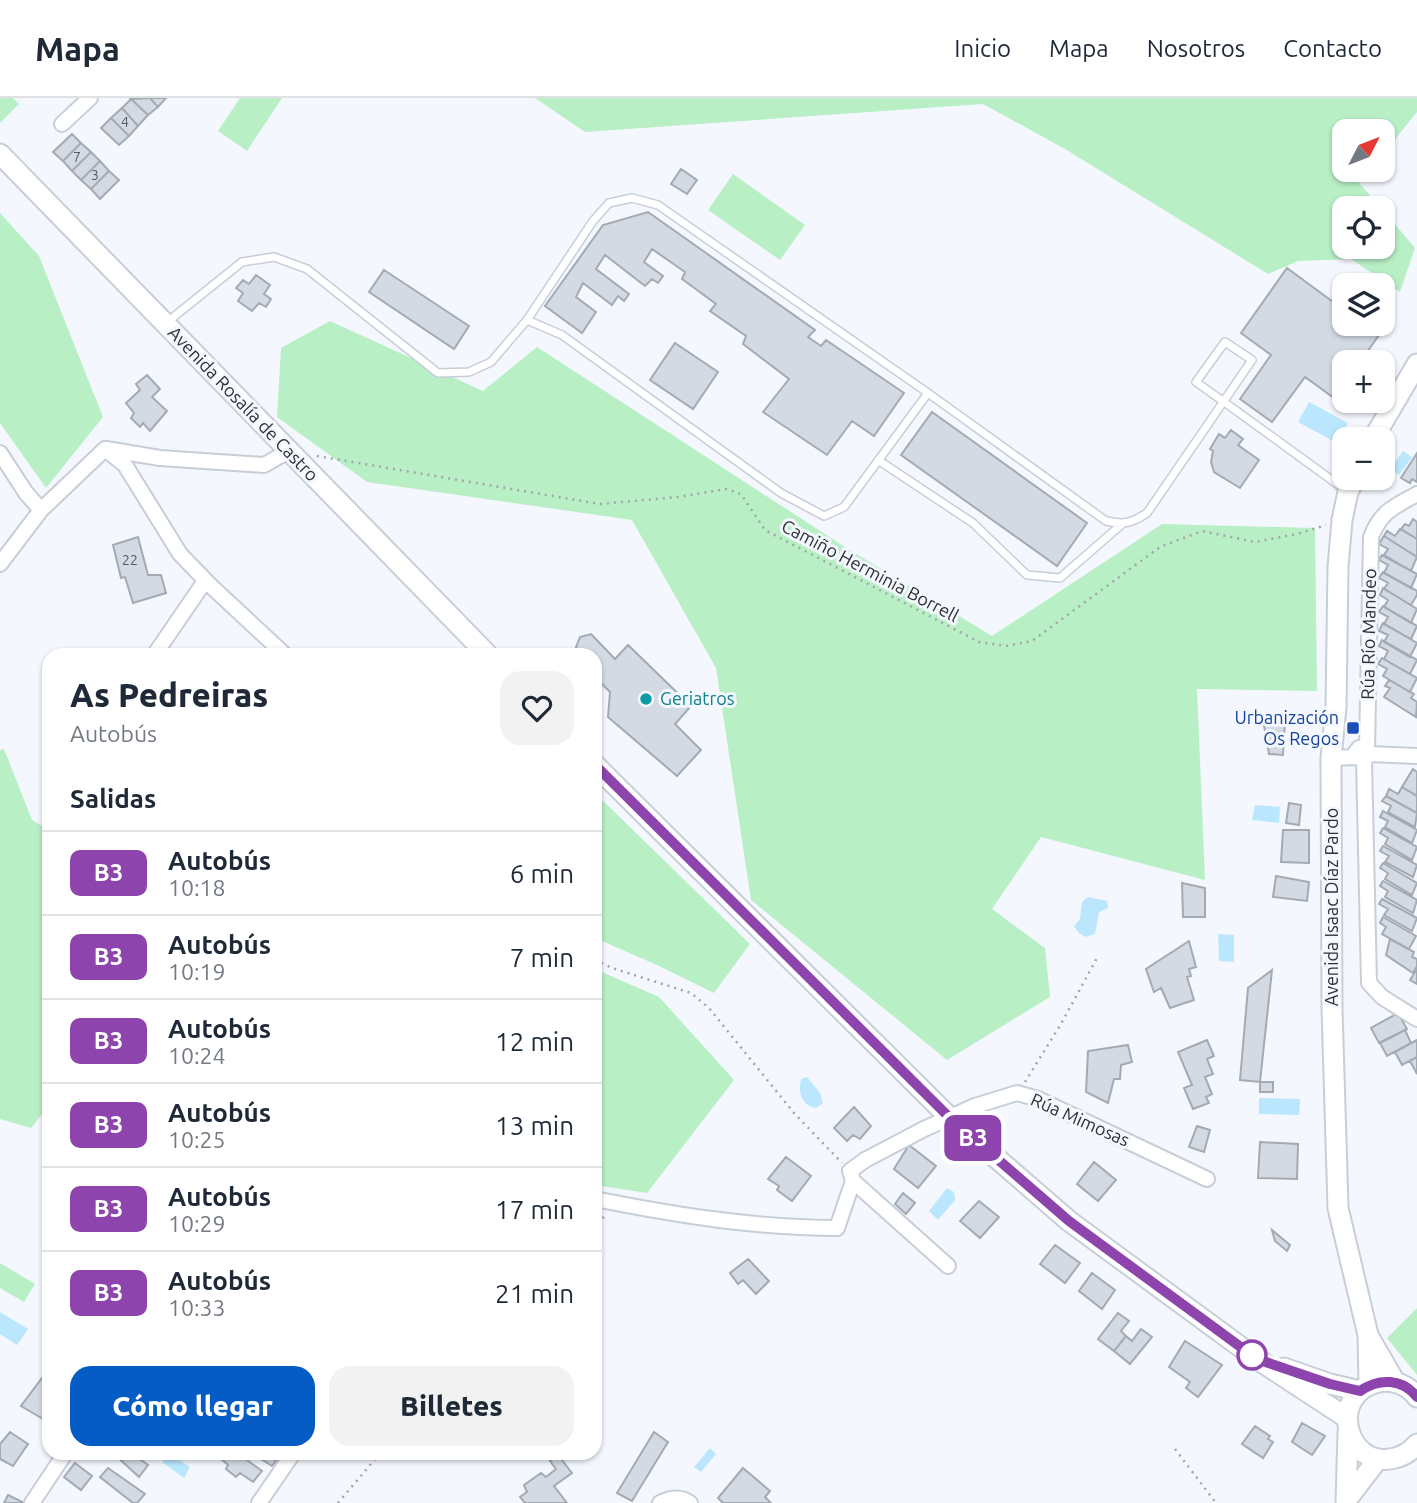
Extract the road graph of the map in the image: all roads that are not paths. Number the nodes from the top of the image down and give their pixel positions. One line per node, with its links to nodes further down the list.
1 (90, 98): 2 (street)
2 (62, 124)
3 (0, 154): 5 (street, Avenida Rosalía de Castro)
4 (527, 320): 5 (lane); 7 (lane); 13 (lane)
5 (165, 324): 11 (street, Avenida Rosalía de Castro)
6 (1417, 364): 9 (street)
7 (928, 393): 13 (lane); 18 (lane)
8 (1225, 402): 8 (lane); 14 (lane); 18 (lane)
9 (1380, 427)
10 (105, 449): 11 (street); 17 (street); 20 (street)
11 (289, 451): 23 (street, Avenida Rosalía de Castro)
12 (0, 453): 17 (street)
13 (878, 460): 18 (lane)
14 (1332, 472)
15 (1351, 490): 26 (street, Avenida Isaac Díaz Pardo)
16 (1417, 494): 24 (street, Rúa Río Mandeo)
17 (41, 510): 19 (street)
18 (1122, 524)
19 (0, 564)
20 (205, 581): 21 (street); 22 (street)
21 (159, 648)
22 (278, 648)
23 (481, 648)
24 (1364, 755): 25 (street); 26 (street); 28 (street, Rúa Río Mandeo)
25 (1417, 756)
26 (1331, 758): 34 (street, Avenida Isaac Díaz Pardo)
27 (602, 772): 29 (street)
28 (1417, 1018)
29 (949, 1117): 30 (street, Rúa Mimosas); 31 (street, Rúa Mimosas); 35 (street)
30 (851, 1176): 32 (street); 33 (street)
31 (1207, 1179)
32 (602, 1201)
33 (948, 1266)
34 (1368, 1335): 36 (street, Avenida Isaac Díaz Pardo); 37 (street, Avenida Isaac Díaz Pardo)
35 (1257, 1359): 37 (street); 39 (street)
36 (1395, 1382): 37 (street); 38 (street)
37 (1365, 1388): 39 (street)
38 (1417, 1397)
39 (1348, 1425): 41 (street); 45 (street)
40 (1417, 1444): 41 (street)
41 (1384, 1459): 44 (street); 45 (street)
42 (61, 1460): 46 (street)
43 (289, 1460): 47 (street)
44 (1417, 1465)
45 (1347, 1501)
46 (32, 1503)
47 (259, 1503)
48 (660, 1503): 49 (street)
49 (690, 1503)

